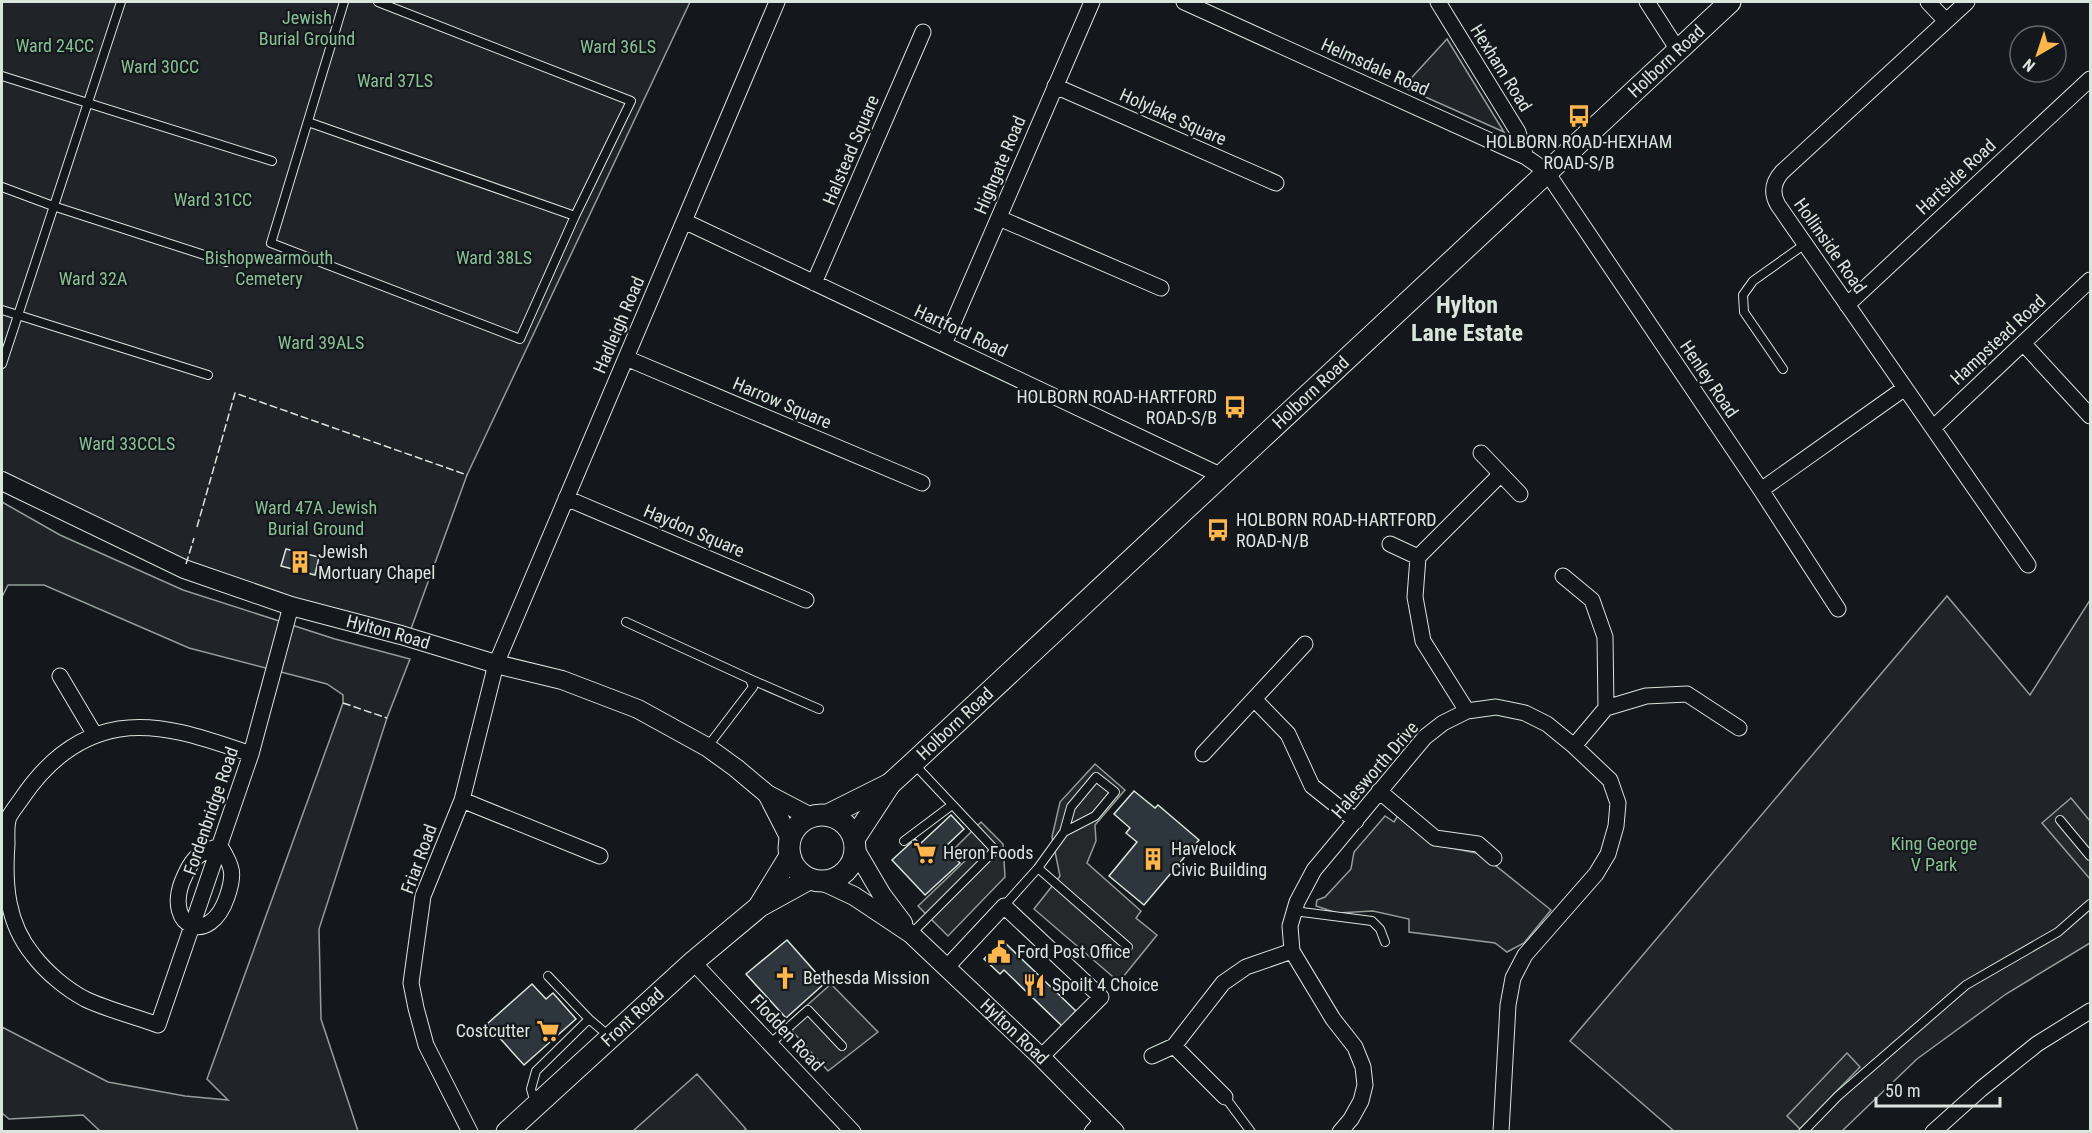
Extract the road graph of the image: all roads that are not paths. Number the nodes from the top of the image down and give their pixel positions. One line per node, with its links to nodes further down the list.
1 (121, 2): 18 (lane)
2 (344, 2): 19 (lane)
3 (378, 2): 26 (lane)
4 (777, 2): 28 (street, Hadleigh Road)
5 (1092, 2): 17 (street, Highgate Road)
6 (1184, 2): 20 (street, Helmsdale Road)
7 (1438, 2): 20 (street, Hexham Road)
8 (1647, 2): 14 (street)
9 (1730, 2): 14 (main road, Holborn Road)
10 (1928, 2): 12 (street)
11 (1967, 2): 12 (street, Hollinside Road)
12 (1946, 21): 29 (street, Hollinside Road)
13 (923, 32): 32 (street, Halstead Square)
14 (1678, 50): 22 (main road, Holborn Road)
15 (2, 76): 18 (lane)
16 (2091, 79): 34 (street, Hartside Road)
17 (1055, 86): 23 (street, Holylake Square); 27 (street, Highgate Road)
18 (86, 104): 21 (lane); 25 (lane)
19 (308, 122): 26 (lane); 26 (lane)
20 (1526, 157): 22 (street, Helmsdale Road)
21 (272, 161)
22 (1546, 171): 48 (main road, Holborn Road); 51 (street, Henley Road)
23 (1276, 183)
24 (2, 187): 25 (lane)
25 (53, 206): 30 (lane); 36 (lane)
26 (576, 216)
27 (999, 218): 33 (street); 38 (street, Highgate Road)
28 (684, 221): 32 (street, Hartford Road); 39 (street, Hadleigh Road)
29 (1805, 244): 34 (street, Hollinside Road); 41 (lane)
30 (226, 262)
31 (2091, 280): 37 (street, Hampstead Road)
32 (814, 283): 38 (street, Hartford Road)
33 (1161, 288)
34 (1847, 304): 43 (street, Hollinside Road)
35 (2, 310): 36 (lane)
36 (17, 316): 40 (lane); 42 (lane)
37 (2023, 343): 44 (street); 45 (street, Hampstead Road)
38 (944, 344): 48 (street, Hartford Road)
39 (626, 358): 50 (street, Harrow Square); 53 (street, Hadleigh Road)
40 (2, 364)
41 (1784, 369)
42 (208, 375)
43 (1905, 388): 45 (street, Hollinside Road); 51 (street)
44 (2091, 416)
45 (1933, 428): 56 (street, Hollinside Road)
46 (1481, 453): 47 (street)
47 (1501, 474): 52 (street); 55 (street)
48 (1222, 476): 76 (main road, Holborn Road)
49 (2, 481): 59 (street, Hylton Road)
50 (922, 483)
51 (1761, 490): 60 (street, Henley Road)
52 (1520, 494)
53 (566, 498): 58 (street, Haydon Square); 63 (street, Hadleigh Road)
54 (1390, 544): 55 (street)
55 (1418, 557): 69 (street)
56 (2028, 565)
57 (1563, 576): 67 (street)
58 (806, 600)
59 (291, 606): 63 (street, Hylton Road); 74 (street, Fordenbridge Road)
60 (1838, 609)
61 (626, 622): 65 (lane)
62 (1305, 644): 66 (street)
63 (496, 664): 73 (street, Hylton Road); 80 (street, Friar Road)
64 (60, 676): 71 (street)
65 (750, 679): 68 (lane); 73 (lane)
66 (1255, 700): 75 (street); 85 (street)
67 (1606, 708): 70 (street); 72 (street)
68 (819, 709)
69 (1467, 711): 72 (street, Halesworth Drive); 78 (street, Halesworth Drive)
70 (1739, 728)
71 (95, 735): 74 (street); 83 (street)
72 (1574, 746): 124 (street, Halesworth Drive)
73 (707, 747): 79 (street, Hylton Road)
74 (251, 754): 89 (street, Fordenbridge Road)
75 (1203, 754)
76 (913, 763): 77 (main road, Holborn Road); 81 (lane)
77 (890, 784): 82 (main road, Holborn Road); 88 (main road, Holborn Road)
78 (1379, 791): 85 (street, Halesworth Drive); 93 (street)
79 (767, 794): 82 (street, Hylton Road); 90 (street, Hylton Road)
80 (462, 801): 91 (street); 119 (street, Friar Road)
81 (952, 805): 87 (lane); 101 (lane)
82 (820, 816): 88 (main road); 90 (main road)
83 (5, 818): 100 (street, Fordenbridge Road)
84 (2060, 820): 92 (lane)
85 (1356, 821): 99 (street, Halesworth Drive)
86 (1064, 832): 86 (lane); 94 (lane)
87 (904, 841)
88 (855, 844): 95 (main road); 101 (street, Hylton Road)
89 (220, 846): 100 (street, Fordenbridge Road); 100 (street); 100 (street)
90 (790, 847): 95 (main road); 97 (main road, Front Road)
91 (600, 856)
92 (2091, 856)
93 (1494, 858)
94 (1038, 868): 98 (lane); 103 (lane)
95 (815, 880): 97 (main road, Front Road); 101 (street, Hylton Road)
96 (2091, 904): 125 (lane)
97 (760, 906): 105 (main road, Front Road)
98 (1004, 906): 106 (street); 115 (street)
99 (1294, 911): 102 (lane); 104 (street, Halesworth Drive)
100 (192, 926)
101 (911, 934): 106 (street, Hylton Road)
102 (1385, 942)
103 (1128, 947)
104 (1292, 951): 113 (street); 123 (street)
105 (693, 962): 110 (main road, Front Road); 111 (street, Flodden Road)
106 (947, 967): 115 (street, Hylton Road)
107 (548, 976): 109 (lane)
108 (2091, 1011): 126 (street)
109 (589, 1019): 110 (lane); 117 (lane)
110 (609, 1037): 117 (main road, Front Road)
111 (771, 1043): 112 (lane); 121 (street, Flodden Road)
112 (842, 1046)
113 (1174, 1046): 114 (street); 116 (street)
114 (1152, 1056)
115 (1041, 1057): 118 (street, Hylton Road)
116 (1225, 1097): 122 (lane)
117 (536, 1105): 120 (main road, Front Road)
118 (1103, 1127)
119 (471, 1131)
120 (507, 1131)
121 (853, 1131)
122 (1251, 1131)
123 (1340, 1131)
124 (1501, 1131)
125 (1803, 1131)
126 (1933, 1131)

